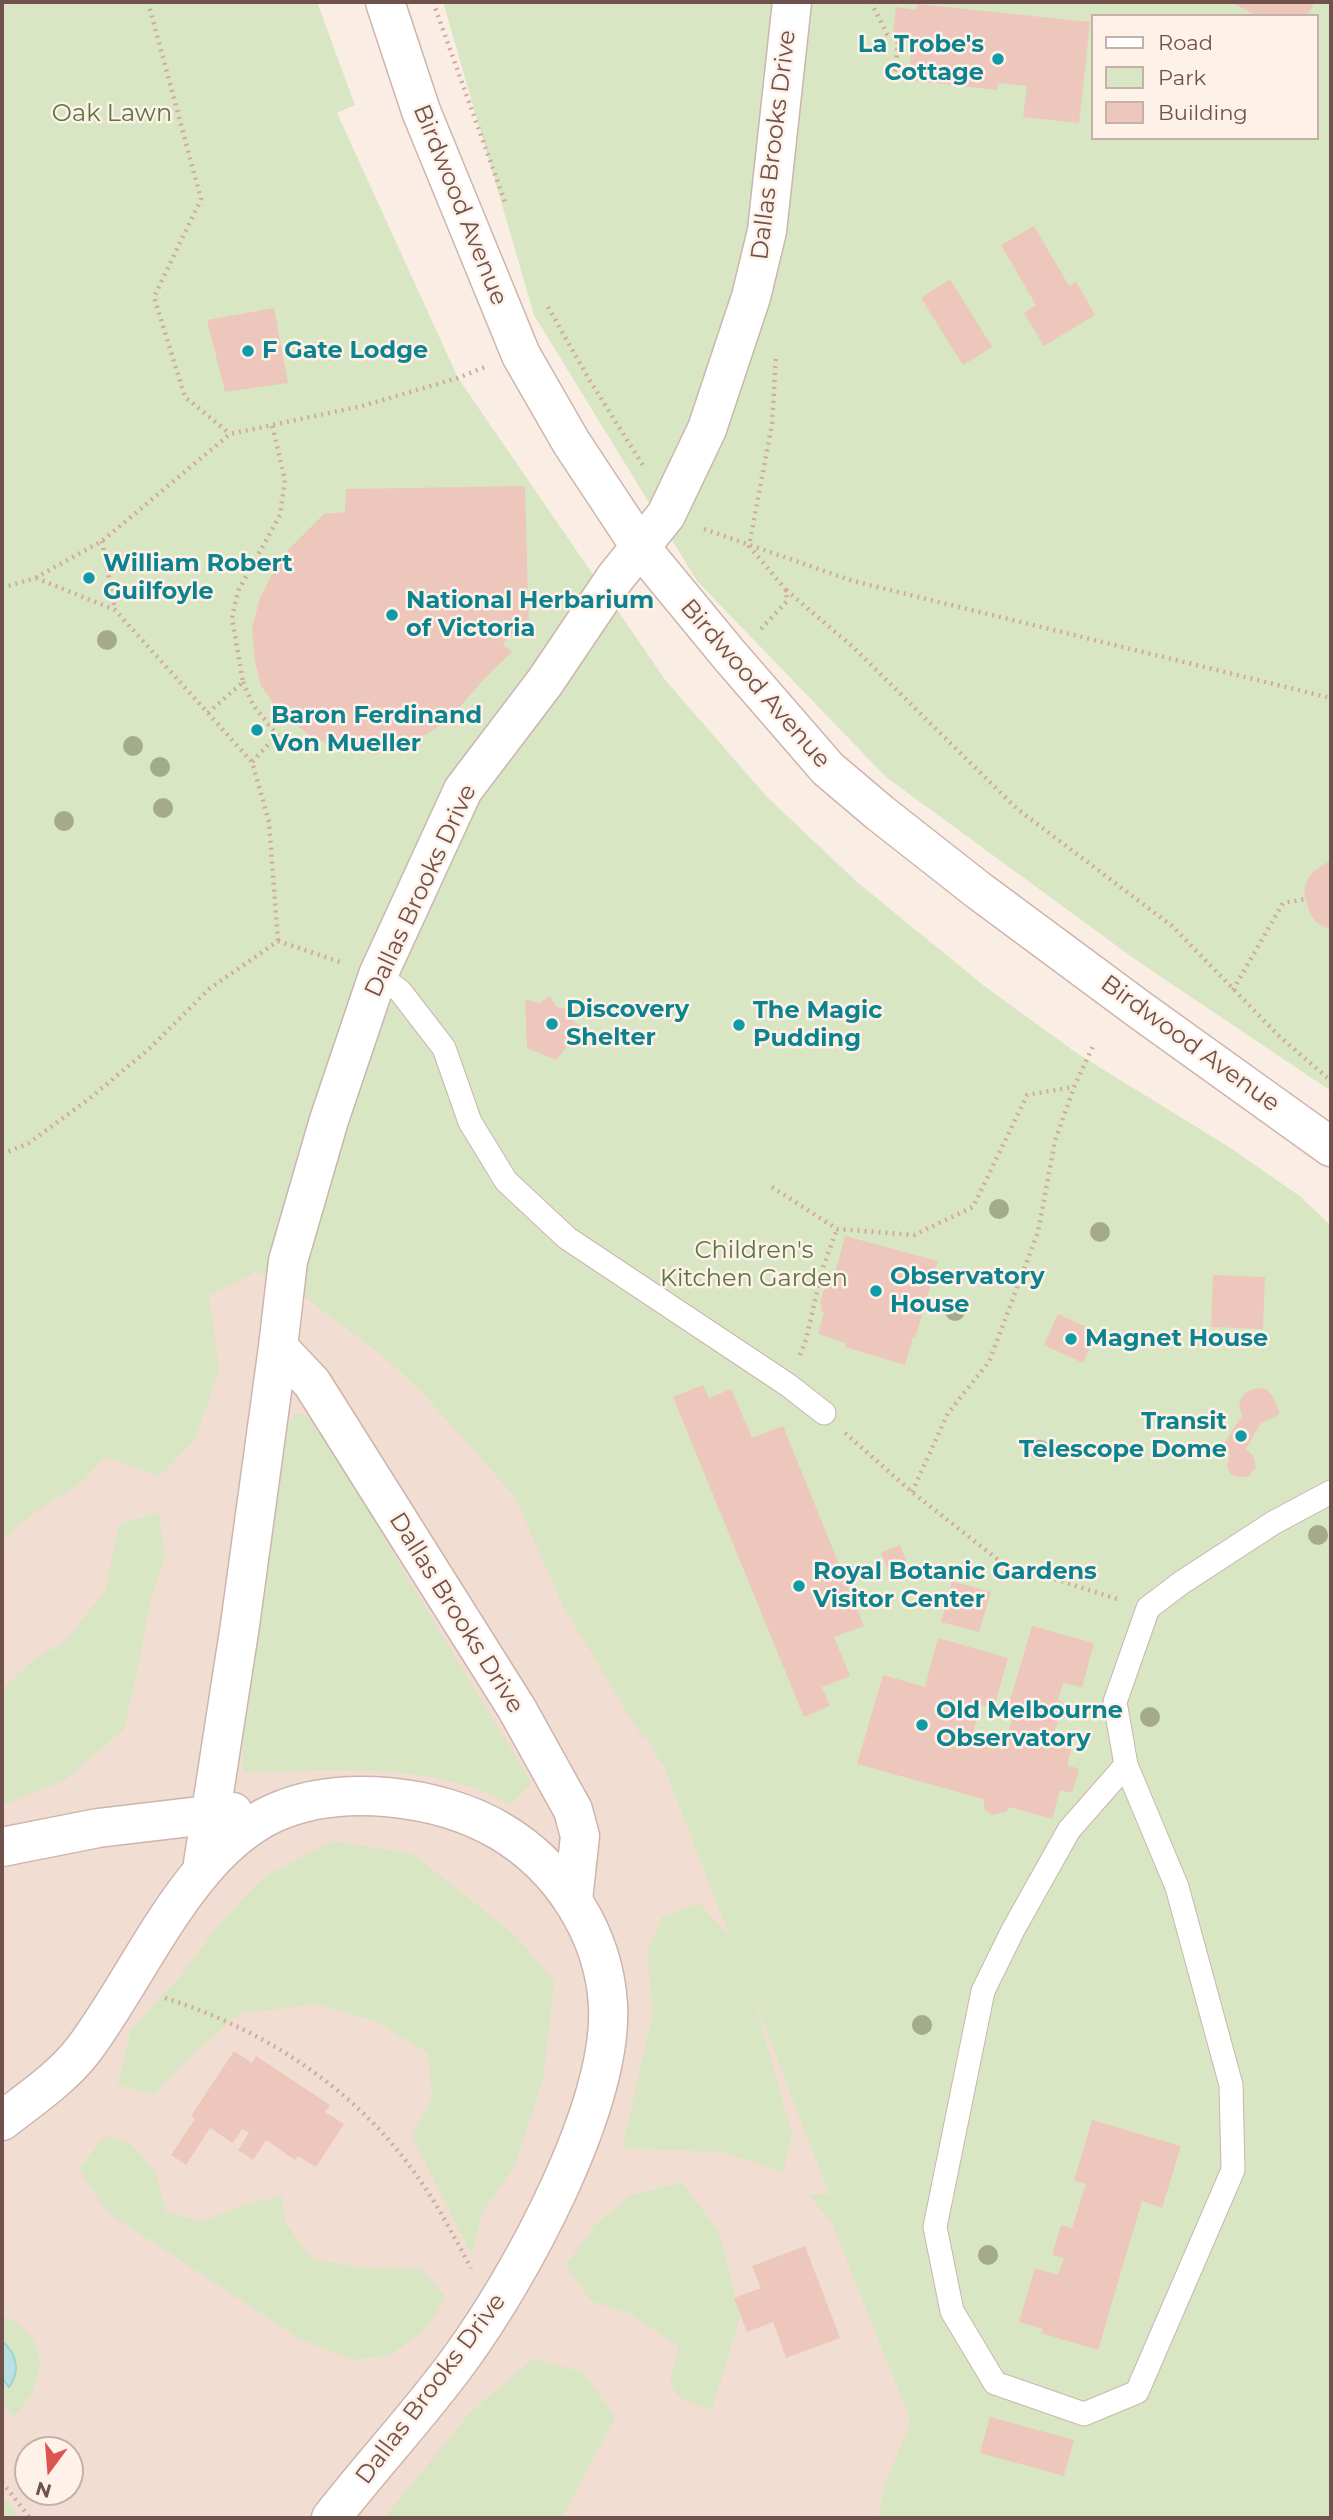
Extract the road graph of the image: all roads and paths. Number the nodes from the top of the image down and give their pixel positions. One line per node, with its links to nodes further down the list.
1 (148, 2): 11 (path)
2 (385, 2): 9 (street, Birdwood Avenue)
3 (433, 2): 7 (path)
4 (792, 2): 12 (street, Dallas Brooks Drive)
5 (871, 2): 6 (path)
6 (894, 81)
7 (507, 208)
8 (542, 297): 12 (path)
9 (521, 355): 10 (path); 15 (street, Birdwood Avenue)
10 (272, 425): 11 (path); 21 (path)
11 (230, 434): 13 (path)
12 (666, 515): 14 (path); 15 (street, Dallas Brooks Drive)
13 (102, 541): 16 (path); 19 (path)
14 (749, 546): 18 (path); 22 (path)
15 (641, 548): 27 (street, Dallas Brooks Drive); 32 (street, Birdwood Avenue)
16 (35, 578): 17 (path); 19 (path)
17 (2, 588)
18 (786, 590): 20 (path); 28 (path)
19 (115, 610): 23 (path)
20 (752, 637)
21 (243, 682): 23 (path); 24 (path)
22 (1331, 698)
23 (208, 713): 24 (path)
24 (252, 762): 26 (path)
25 (1305, 899): 28 (path)
26 (278, 941): 27 (path); 33 (path)
27 (378, 975): 36 (street, Dallas Brooks Drive); 37 (lane)
28 (1234, 990): 30 (path)
29 (1093, 1046): 31 (path)
30 (1331, 1081)
31 (1074, 1087): 35 (path); 39 (path)
32 (1331, 1147)
33 (2, 1154)
34 (772, 1187): 35 (path)
35 (837, 1229): 37 (path)
36 (278, 1347): 44 (street, Dallas Brooks Drive); 47 (street, Dallas Brooks Drive)
37 (788, 1385): 38 (lane)
38 (824, 1413): 39 (path)
39 (912, 1492): 41 (path)
40 (1331, 1492): 41 (lane)
41 (1148, 1608): 42 (lane)
42 (1126, 1765): 42 (lane)
43 (298, 1804): 44 (street, Dallas Brooks Drive); 46 (street, Dallas Brooks Drive); 47 (street, Dallas Brooks Drive)
44 (210, 1815): 45 (street, Dallas Brooks Drive); 46 (street, Dallas Brooks Drive)
45 (2, 1847)
46 (202, 1870): 48 (street)
47 (573, 1900): 50 (street, Dallas Brooks Drive)
48 (127, 1986): 49 (street); 50 (path)
49 (2, 2121)
50 (494, 2310): 53 (street, Dallas Brooks Drive)
51 (2, 2482): 52 (path)
52 (30, 2518)
53 (331, 2518)

